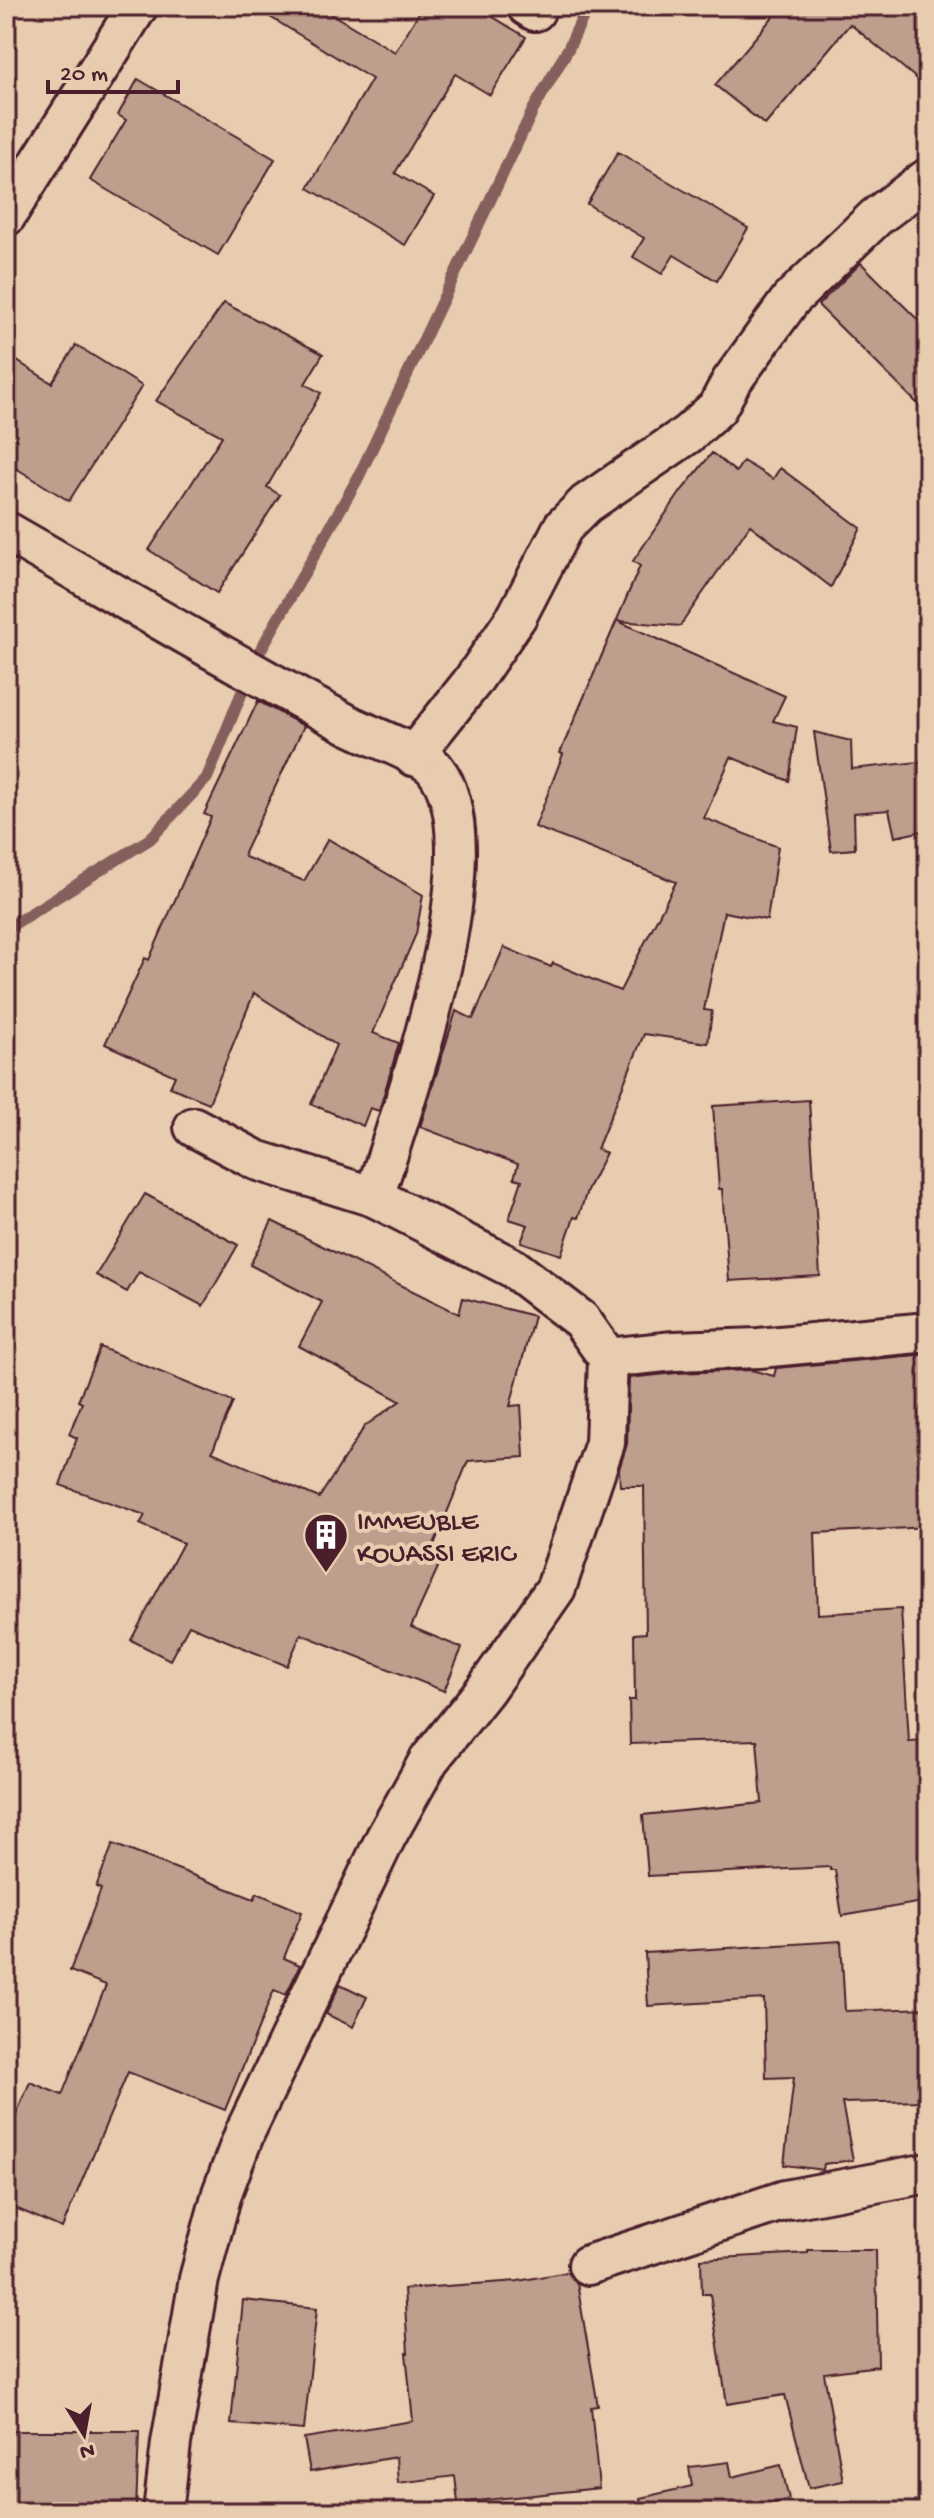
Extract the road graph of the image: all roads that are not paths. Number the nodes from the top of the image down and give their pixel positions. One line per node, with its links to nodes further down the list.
1 (138, 6): 3 (street)
2 (928, 178): 5 (street)
3 (6, 216)
4 (6, 531): 5 (street)
5 (413, 756): 7 (street)
6 (194, 1127): 7 (street)
7 (374, 1197): 9 (street)
8 (928, 1332): 9 (street)
9 (608, 1358): 12 (street)
10 (928, 2173): 11 (street)
11 (588, 2265)
12 (163, 2512)

